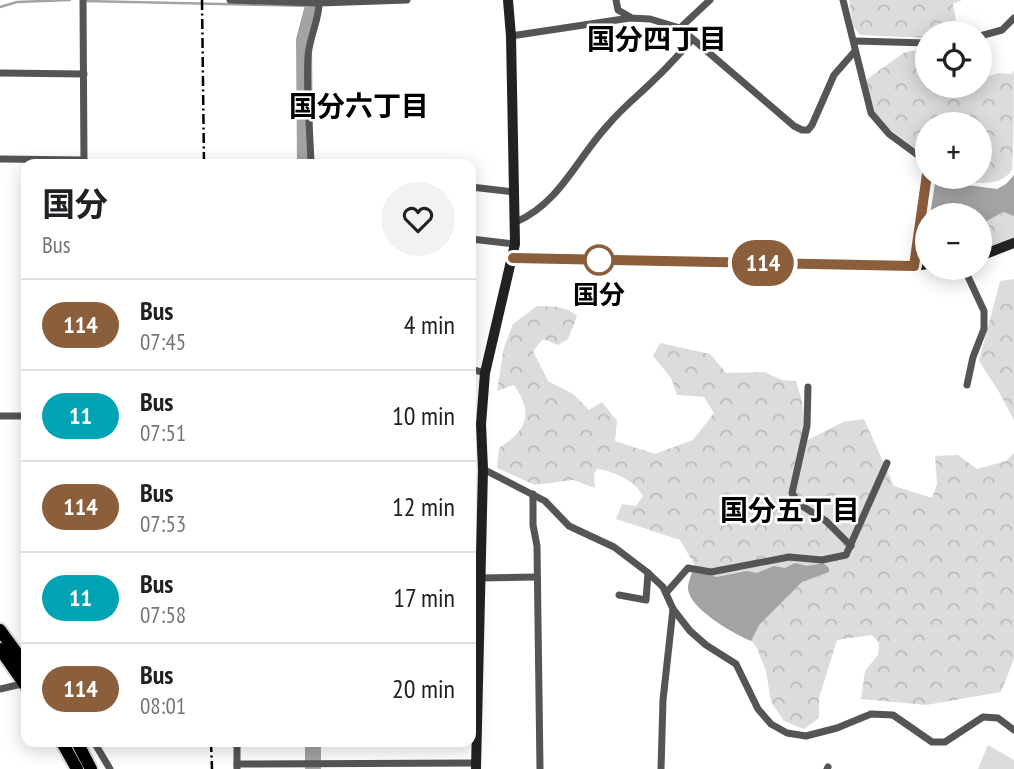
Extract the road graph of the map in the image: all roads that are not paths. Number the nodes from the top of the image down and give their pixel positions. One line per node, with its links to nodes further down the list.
1 (83, 0): 19 (street)
2 (230, 0): 8 (street)
3 (407, 0): 8 (street)
4 (508, 0): 13 (main road)
5 (616, 0): 9 (street)
6 (710, 0): 11 (street)
7 (843, 0): 15 (street)
8 (319, 3): 23 (street)
9 (630, 18): 11 (street); 13 (street)
10 (1014, 18): 12 (street)
11 (680, 28): 14 (street)
12 (992, 33)
13 (511, 36): 27 (main road)
14 (692, 40): 17 (street); 28 (street)
15 (855, 41): 16 (street); 17 (street)
16 (915, 43)
17 (855, 51): 20 (street)
18 (0, 73): 19 (street)
19 (84, 74): 22 (street)
20 (915, 153)
21 (1, 159): 24 (street)
22 (84, 159)
23 (311, 159)
24 (21, 160)
25 (476, 188): 27 (street)
26 (925, 189): 34 (street)
27 (515, 192): 28 (main road)
28 (516, 222): 31 (main road)
29 (476, 240): 31 (street)
30 (1014, 243): 32 (main road)
31 (515, 244): 33 (main road)
32 (992, 251)
33 (513, 258): 34 (main road); 37 (main road)
34 (914, 266)
35 (970, 280): 38 (street)
36 (476, 370): 37 (street)
37 (485, 373): 42 (main road)
38 (967, 385)
39 (808, 387): 46 (street)
40 (0, 416): 41 (street)
41 (21, 416)
42 (476, 423): 44 (main road)
43 (887, 464): 46 (street)
44 (483, 470): 45 (street); 49 (main road)
45 (533, 494): 47 (street); 48 (street)
46 (850, 546): 50 (street)
47 (648, 573): 50 (street); 51 (street)
48 (537, 577): 49 (street); 71 (street)
49 (481, 578): 55 (main road)
50 (666, 593): 52 (street)
51 (619, 595)
52 (673, 609): 60 (street); 72 (street)
53 (0, 630): 56 (highway)
54 (0, 649): 57 (highway)
55 (476, 654)
56 (21, 659)
57 (21, 677)
58 (21, 685): 59 (street)
59 (0, 689)
60 (1014, 730)
61 (65, 747): 68 (highway)
62 (80, 747): 69 (highway)
63 (97, 747): 70 (street)
64 (237, 747): 66 (street)
65 (476, 747): 67 (main road)
66 (237, 766): 67 (street)
67 (476, 766)
68 (77, 769)
69 (92, 769)
70 (110, 769)
71 (540, 769)
72 (661, 769)

